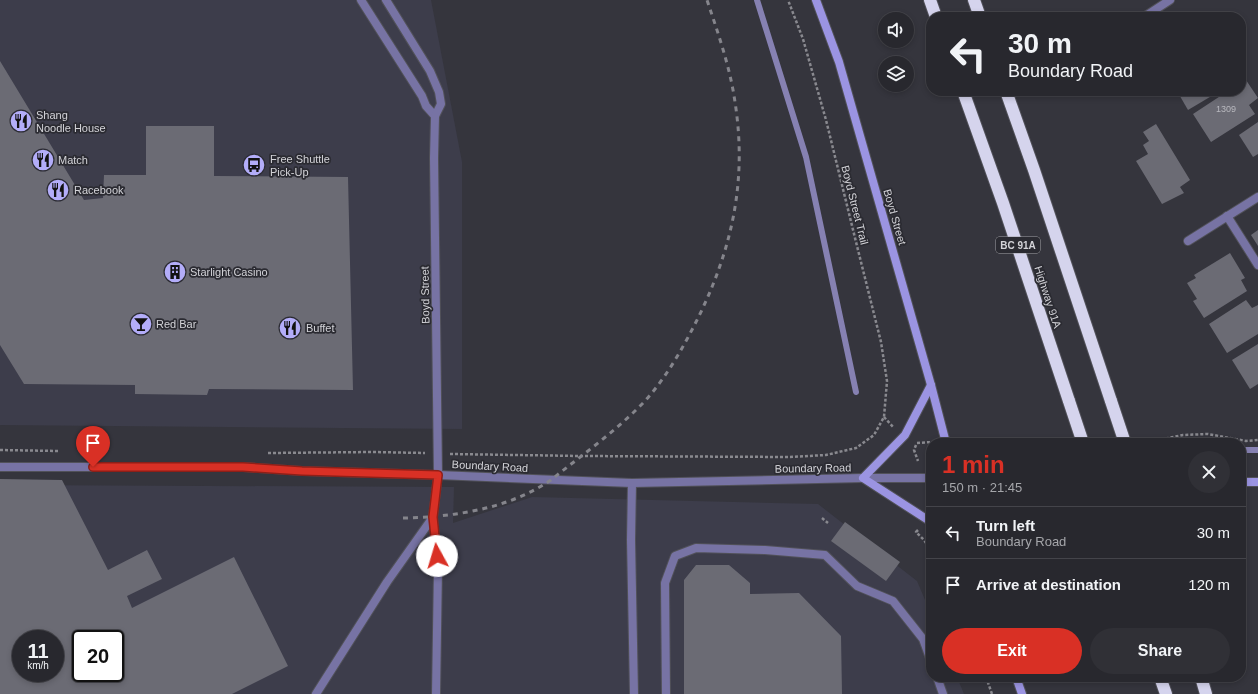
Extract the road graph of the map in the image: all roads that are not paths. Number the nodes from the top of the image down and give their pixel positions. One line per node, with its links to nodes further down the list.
1 (361, 0): 12 (street)
2 (386, 0): 12 (street, Boyd Street)
3 (816, 0): 17 (main road, Boyd Street)
4 (930, 0): 7 (highway)
5 (974, 0): 8 (highway)
6 (1170, 0): 9 (street)
7 (934, 12)
8 (978, 12)
9 (1152, 12)
10 (965, 96): 19 (highway, Highway 91A / BC 91A, bridge)
11 (1008, 96): 20 (highway, BC 91A, bridge)
12 (434, 116): 22 (street, Boyd Street)
13 (1258, 197): 14 (street)
14 (1227, 216): 15 (street); 16 (street)
15 (1188, 241)
16 (1258, 265)
17 (931, 385): 18 (main road, Boyd Street); 23 (main road)
18 (945, 438)
19 (1081, 438)
20 (1122, 438)
21 (0, 467): 22 (street, Boundary Road)
22 (438, 475): 27 (street, Boundary Road); 28 (street, Boyd Street)
23 (863, 478): 24 (street, Boundary Road); 27 (street, Boundary Road); 29 (main road)
24 (926, 478)
25 (1246, 482): 26 (main road)
26 (1258, 482)
27 (632, 483): 37 (street)
28 (433, 517): 35 (street); 36 (street, Boyd Street)
29 (926, 519)
30 (926, 647): 38 (street)
31 (939, 682): 39 (street)
32 (1018, 682): 40 (main road)
33 (1162, 682): 41 (highway)
34 (1202, 682): 42 (highway)
35 (316, 694)
36 (436, 694)
37 (634, 694)
38 (666, 694)
39 (943, 694)
40 (1022, 694)
41 (1166, 694)
42 (1206, 694)

